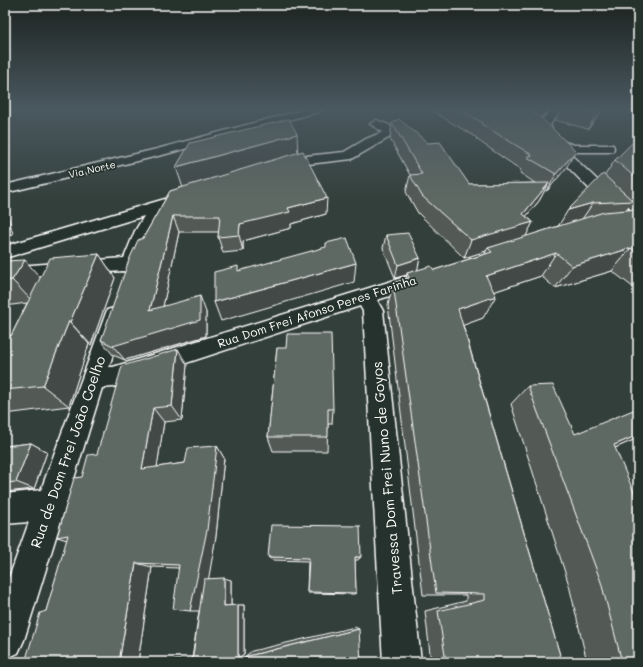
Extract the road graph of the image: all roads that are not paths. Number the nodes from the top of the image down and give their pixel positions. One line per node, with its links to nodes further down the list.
1 (166, 140): 10 (main road, Via Norte)
2 (209, 140): 11 (main road, Via Norte)
3 (374, 140): 9 (main road)
4 (556, 140): 8 (main road)
5 (560, 140): 6 (main road)
6 (583, 143): 7 (main road); 8 (main road)
7 (614, 150)
8 (566, 155): 15 (main road)
9 (262, 174)
10 (5, 176)
11 (5, 189)
12 (180, 199): 13 (main road)
13 (157, 206): 16 (main road); 17 (main road, Rua de Dom Frei João Coelho)
14 (607, 226): 15 (main road)
15 (636, 226)
16 (5, 252)
17 (131, 264): 18 (main road); 21 (main road, Rua de Dom Frei João Coelho)
18 (5, 273)
19 (437, 274): 20 (main road, Rua Dom Frei Afonso Peres Farinha)
20 (365, 297): 21 (main road, Rua Dom Frei Afonso Peres Farinha); 25 (main road, Travessa Dom Frei Nuno de Goyos)
21 (93, 378): 22 (main road, Rua de Dom Frei João Coelho)
22 (50, 504): 23 (main road); 24 (main road, Rua de Dom Frei João Coelho)
23 (5, 509)
24 (5, 640)
25 (402, 662)

